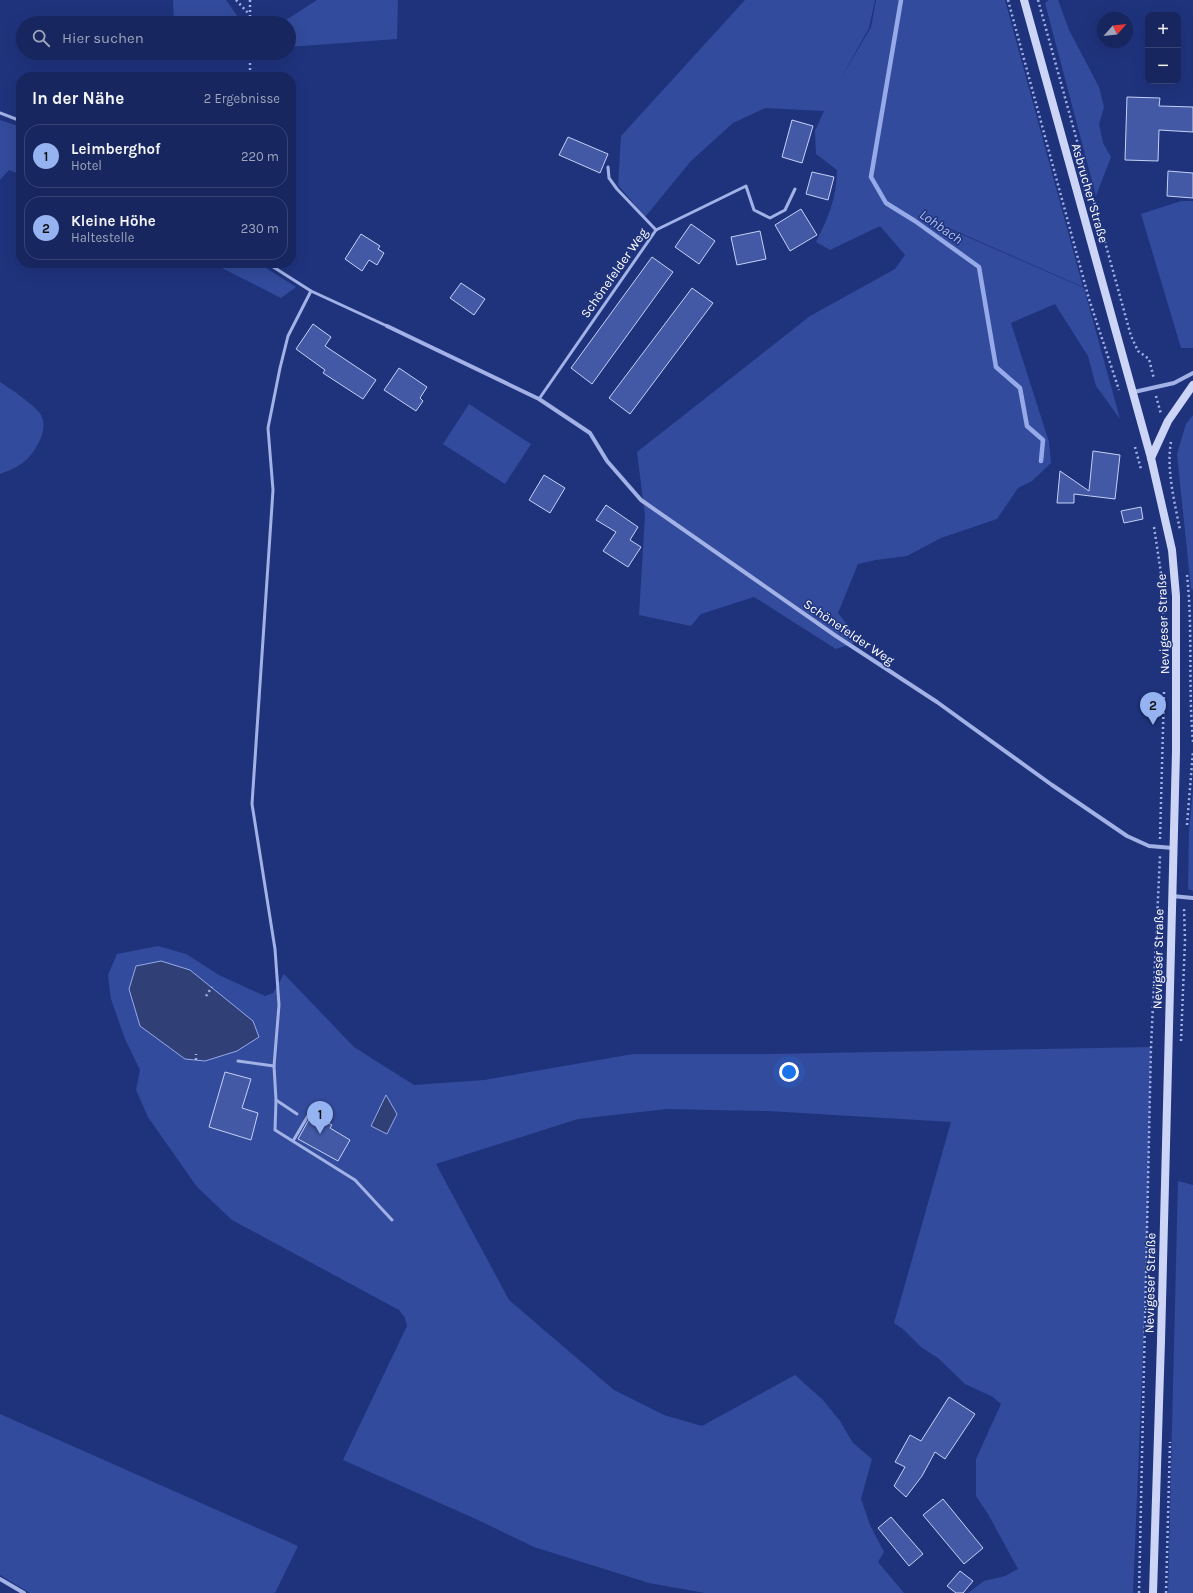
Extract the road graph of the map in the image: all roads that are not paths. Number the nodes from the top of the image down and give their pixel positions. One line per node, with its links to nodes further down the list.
1 (1024, 0): 12 (main road, Asbrucher Straße)
2 (0, 113): 3 (lane)
3 (16, 119)
4 (608, 168): 6 (lane)
5 (795, 189): 6 (lane, Schönefelder Weg)
6 (656, 230): 13 (lane, Schönefelder Weg)
7 (276, 268): 8 (lane, Schönefelder Weg)
8 (311, 291): 9 (lane, Schönefelder Weg); 19 (lane)
9 (387, 326): 13 (street, Schönefelder Weg)
10 (1193, 373): 12 (street)
11 (1193, 385): 14 (main road)
12 (1134, 392): 14 (main road, Nevigeser Straße)
13 (539, 399): 15 (street, Schönefelder Weg)
14 (1151, 458): 15 (main road, Nevigeser Straße)
15 (1173, 848): 16 (main road, Nevigeser Straße)
16 (1172, 896): 17 (street); 27 (main road, Nevigeser Straße)
17 (1193, 898)
18 (238, 1061): 19 (lane)
19 (274, 1066): 20 (lane)
20 (276, 1100): 21 (lane); 23 (lane)
21 (297, 1114)
22 (309, 1114): 23 (lane)
23 (293, 1141): 24 (lane)
24 (392, 1220)
25 (0, 1579): 26 (street)
26 (24, 1593)
27 (1153, 1593)

